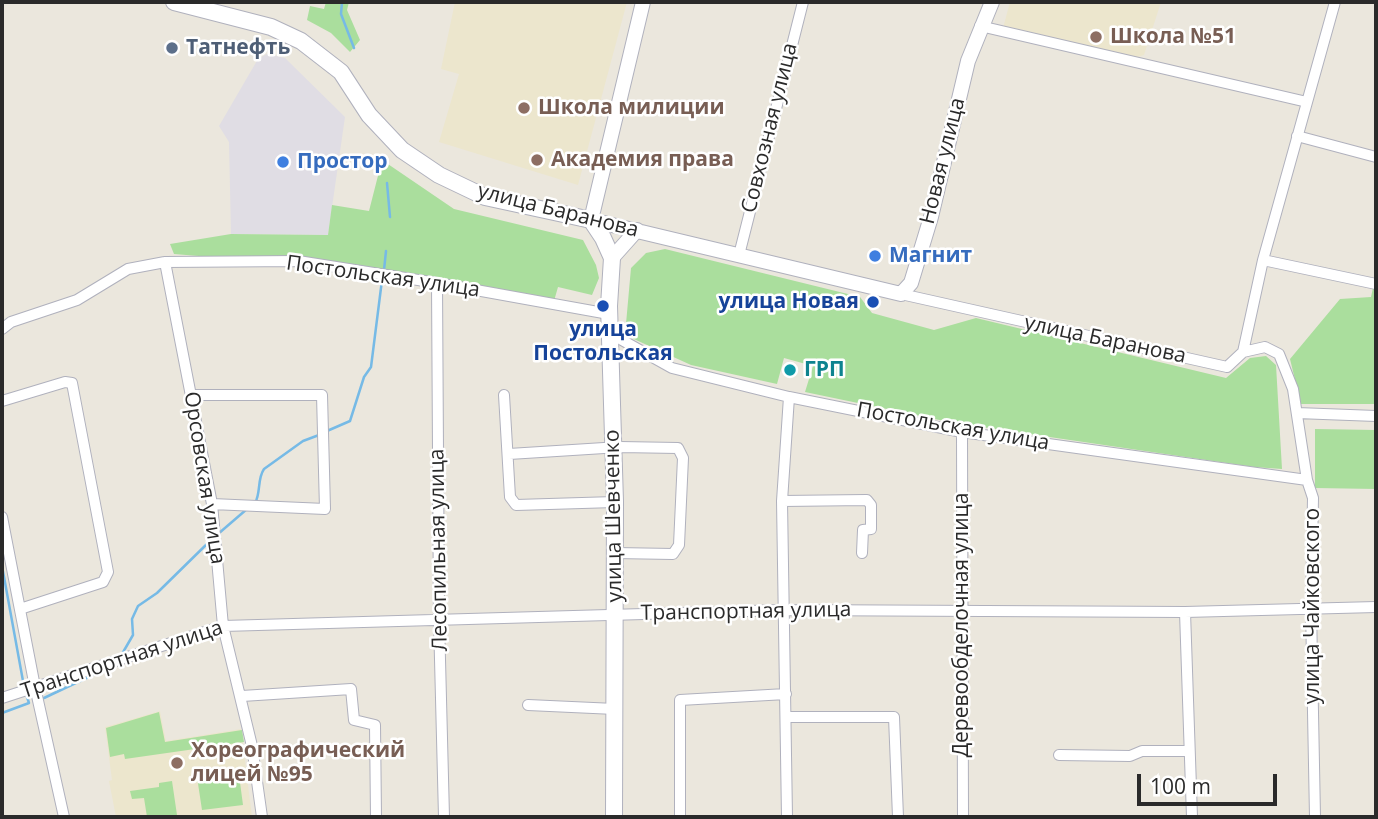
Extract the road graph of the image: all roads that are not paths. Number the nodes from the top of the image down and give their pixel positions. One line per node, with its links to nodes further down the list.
1 (174, 2): 10 (main road, улица Баранова)
2 (643, 2): 10 (street)
3 (803, 2): 12 (street, Совхозная улица)
4 (992, 2): 6 (street, Новая улица)
5 (1335, 2): 7 (street)
6 (980, 26): 7 (street); 18 (street, Новая улица)
7 (1307, 102): 8 (street)
8 (1297, 136): 9 (street); 14 (street)
9 (1376, 157)
10 (591, 220): 11 (street, улица Баранова); 13 (main road)
11 (637, 230): 12 (street, улица Баранова); 13 (street)
12 (739, 255): 18 (street, улица Баранова)
13 (612, 258): 19 (main road, улица Шевченко)
14 (1263, 260): 17 (street); 22 (street)
15 (165, 262): 16 (street, Постольская улица); 20 (street, Постольская улица); 23 (street, Орсовская улица)
16 (437, 283): 19 (street, Постольская улица); 46 (street, Лесопильная улица)
17 (1376, 284)
18 (901, 294): 22 (street, улица Баранова)
19 (609, 314): 21 (main road, улица Шевченко)
20 (2, 330)
21 (611, 334): 25 (street, Постольская улица); 30 (main road, улица Шевченко)
22 (1243, 352): 27 (street, улица Чайковского)
23 (191, 395): 35 (street, Орсовская улица); 35 (street)
24 (504, 395): 31 (street)
25 (789, 397): 29 (street, Постольская улица); 33 (street)
26 (2, 401): 41 (street)
27 (1297, 413): 28 (street); 32 (street, улица Чайковского)
28 (1376, 416)
29 (962, 432): 32 (street, Постольская улица); 42 (street, Деревообделочная улица)
30 (614, 448): 31 (street); 34 (main road, улица Шевченко); 37 (street)
31 (509, 454): 34 (street)
32 (1307, 480): 40 (street, улица Чайковского)
33 (782, 500): 38 (street); 43 (street)
34 (615, 502): 37 (main road, улица Шевченко)
35 (212, 504): 47 (street, Орсовская улица)
36 (2, 517): 41 (street)
37 (615, 553): 45 (main road, улица Шевченко)
38 (862, 553)
39 (1376, 607): 40 (street, Транспортная улица)
40 (1311, 608): 44 (street, Транспортная улица); 67 (street, улица Чайковского)
41 (20, 609): 48 (street)
42 (961, 609): 43 (street, Транспортная улица); 44 (street, Транспортная улица); 65 (street, Деревообделочная улица)
43 (784, 610): 45 (street, Транспортная улица); 49 (street)
44 (1185, 612): 55 (street)
45 (615, 615): 46 (street, Транспортная улица); 53 (main road, улица Шевченко)
46 (439, 620): 47 (street, Транспортная улица); 60 (street, Лесопильная улица)
47 (223, 626): 48 (street, Транспортная улица); 50 (street, Орсовская улица)
48 (35, 687): 51 (street, Транспортная улица); 57 (street)
49 (786, 694): 54 (street); 62 (street)
50 (242, 696): 58 (street, Орсовская улица); 59 (street)
51 (2, 698)
52 (528, 705): 53 (street)
53 (615, 709): 61 (main road, улица Шевченко)
54 (786, 717): 63 (street); 64 (street)
55 (1189, 751): 56 (street); 66 (street)
56 (1059, 755)
57 (64, 817)
58 (262, 817)
59 (376, 817)
60 (444, 817)
61 (614, 817)
62 (680, 817)
63 (787, 817)
64 (898, 817)
65 (962, 817)
66 (1192, 817)
67 (1315, 817)

